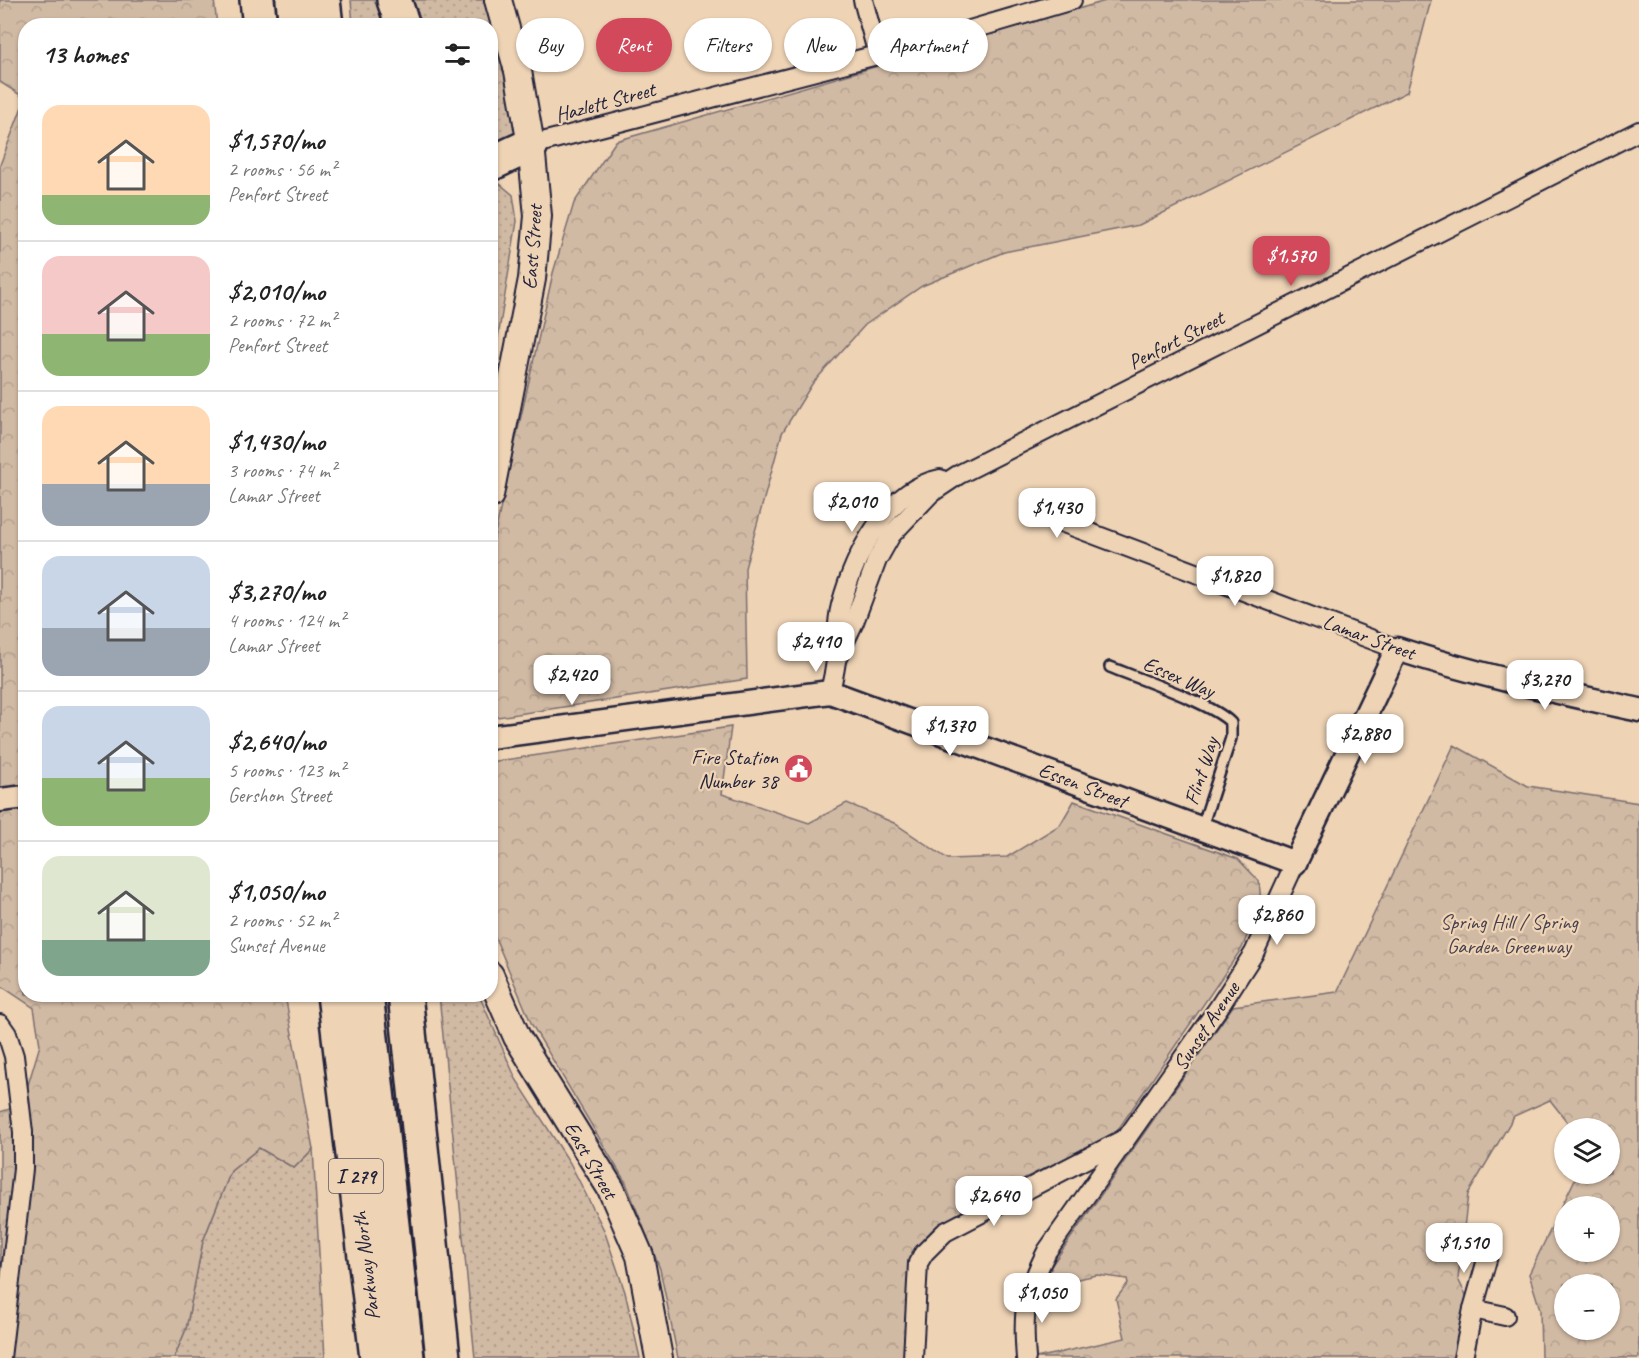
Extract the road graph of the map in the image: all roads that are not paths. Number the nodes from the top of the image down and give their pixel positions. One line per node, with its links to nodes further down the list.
1 (257, 0): 8 (highway)
2 (293, 0): 9 (highway)
3 (323, 0): 10 (highway)
4 (394, 0): 11 (highway)
5 (498, 0): 16 (main road, East Street)
6 (863, 0): 12 (street)
7 (1072, 0): 13 (street, Hazlett Street)
8 (259, 18)
9 (295, 18)
10 (325, 18)
11 (400, 18)
12 (868, 18)
13 (988, 24)
14 (868, 58): 16 (street, Hazlett Street)
15 (1639, 131): 23 (street, Penfort Street)
16 (531, 145): 17 (highway); 18 (highway); 19 (main road, East Street)
17 (498, 149)
18 (498, 160)
19 (498, 454)
20 (1040, 514): 21 (street, Lamar Street)
21 (1397, 649): 24 (street, Lamar Street); 30 (street, Sunset Avenue)
22 (1110, 667): 25 (lane, Essex Way)
23 (830, 692): 26 (street, Essen Street); 29 (street, Essen Street)
24 (1639, 710)
25 (1231, 723): 29 (lane, Flint Way)
26 (498, 736)
27 (18, 798): 28 (street)
28 (0, 800)
29 (1201, 830): 30 (street, Essen Street)
30 (1295, 863): 38 (street, Sunset Avenue)
31 (498, 993): 46 (main road, East Street)
32 (335, 1002): 43 (highway, Parkway North / I 279)
33 (367, 1002): 44 (highway)
34 (406, 1002): 37 (highway)
35 (421, 1002): 37 (highway)
36 (0, 1024): 42 (street)
37 (414, 1075): 45 (highway)
38 (1130, 1136): 47 (street); 48 (street, Sunset Avenue)
39 (1490, 1249): 40 (street)
40 (1473, 1309): 41 (street); 49 (street)
41 (1505, 1316)
42 (1, 1358)
43 (377, 1358)
44 (407, 1358)
45 (443, 1358)
46 (659, 1358)
47 (913, 1358)
48 (1026, 1358)
49 (1463, 1358)

